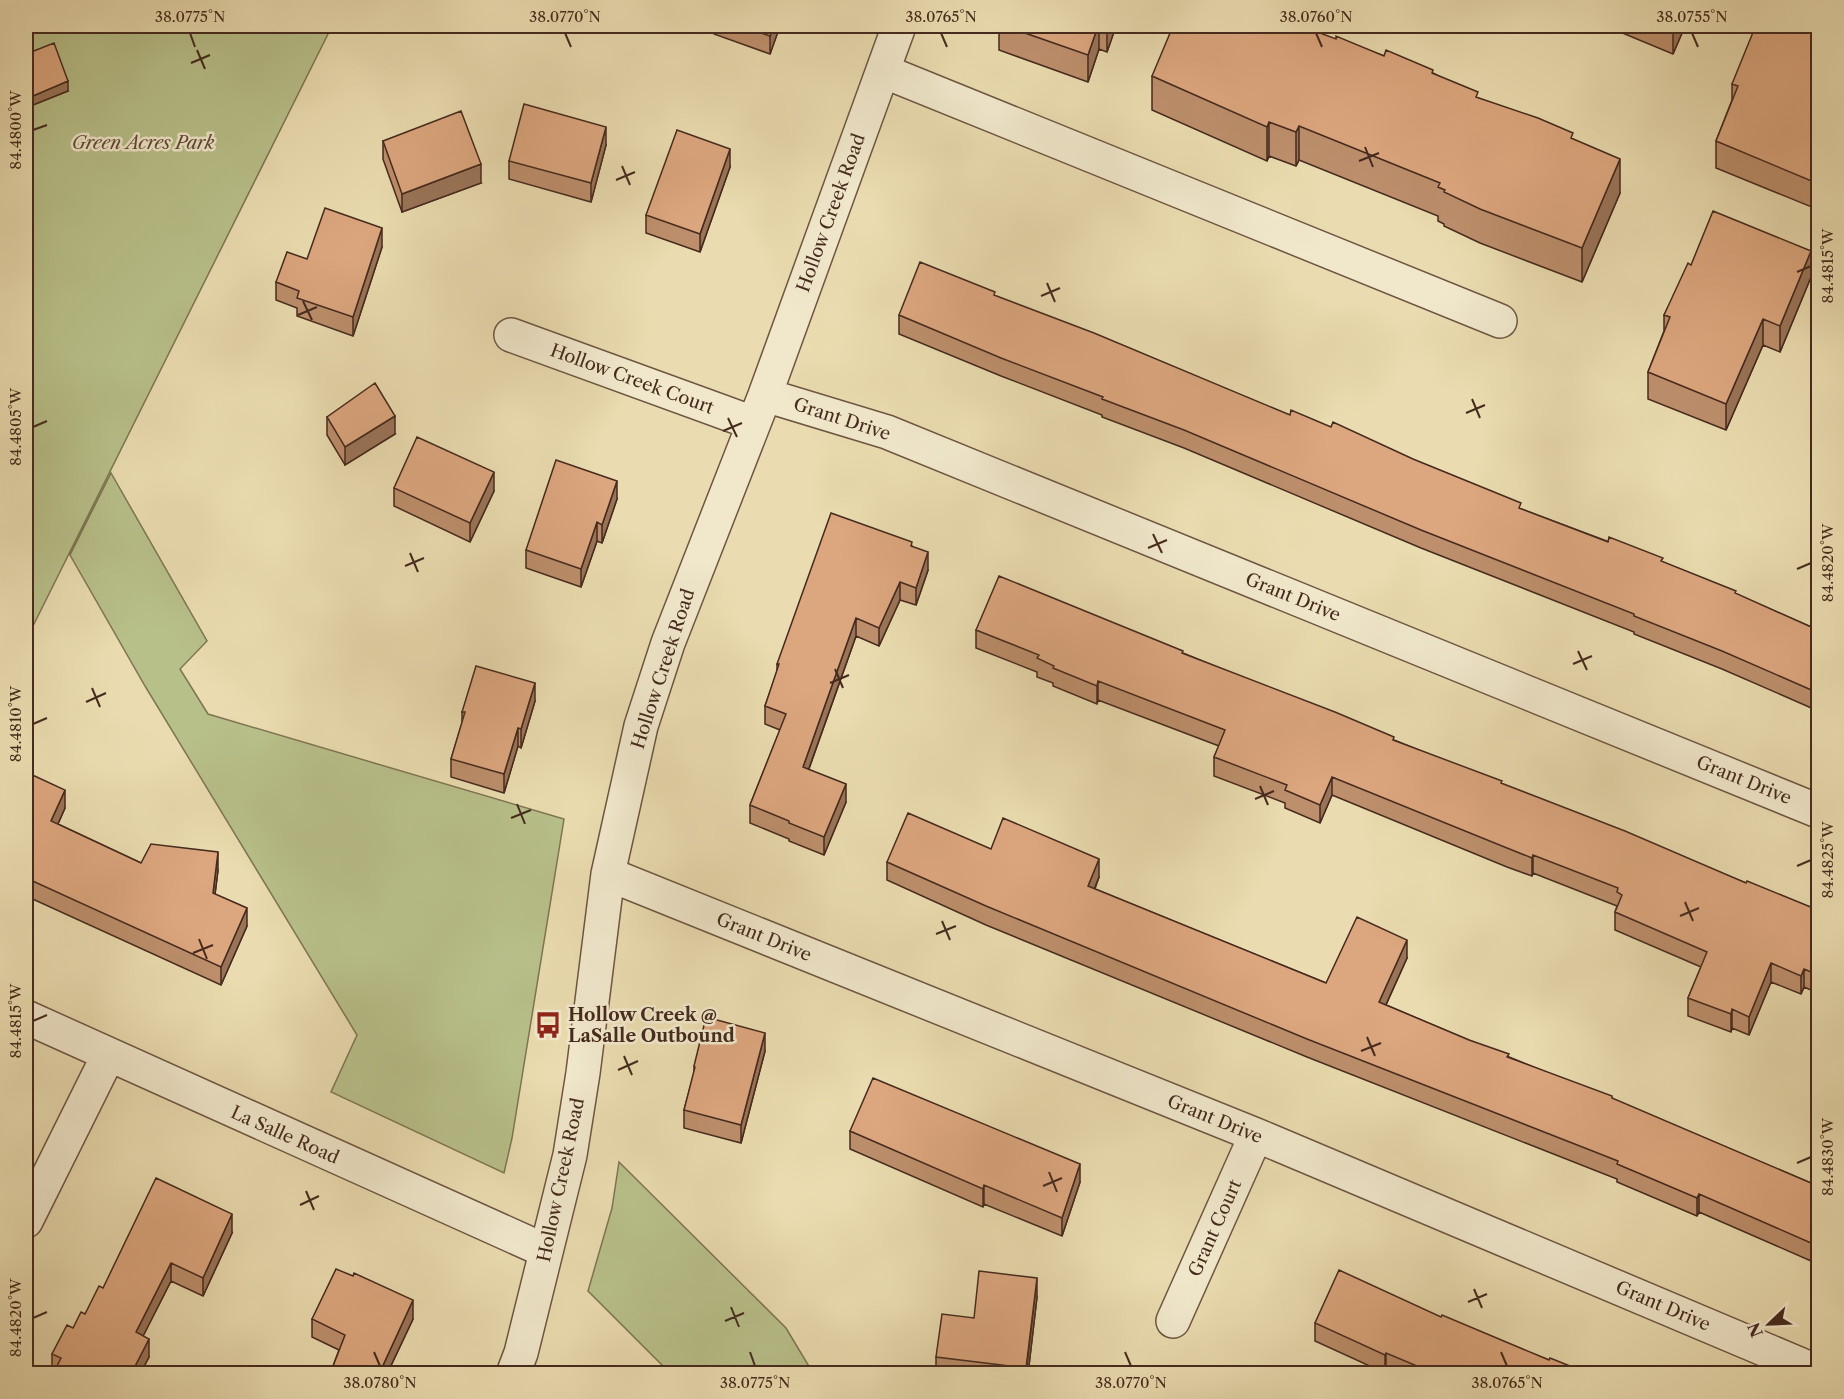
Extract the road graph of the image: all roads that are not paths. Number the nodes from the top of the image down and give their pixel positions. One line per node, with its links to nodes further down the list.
1 (899, 26): 2 (street, Hollow Creek Road)
2 (883, 71): 3 (street); 5 (street, Hollow Creek Road)
3 (1500, 321)
4 (512, 335): 5 (street, Hollow Creek Court)
5 (759, 409): 6 (street, Grant Drive); 7 (street, Hollow Creek Road)
6 (1818, 811)
7 (608, 874): 10 (street, Grant Drive); 12 (street, Hollow Creek Road)
8 (26, 1017): 9 (street, La Salle Road)
9 (108, 1056): 11 (street); 12 (street, La Salle Road)
10 (1256, 1135): 13 (street, Grant Court); 14 (street, Grant Drive)
11 (26, 1221)
12 (546, 1251): 15 (street, Hollow Creek Road)
13 (1173, 1321)
14 (1818, 1372)
15 (513, 1374)

